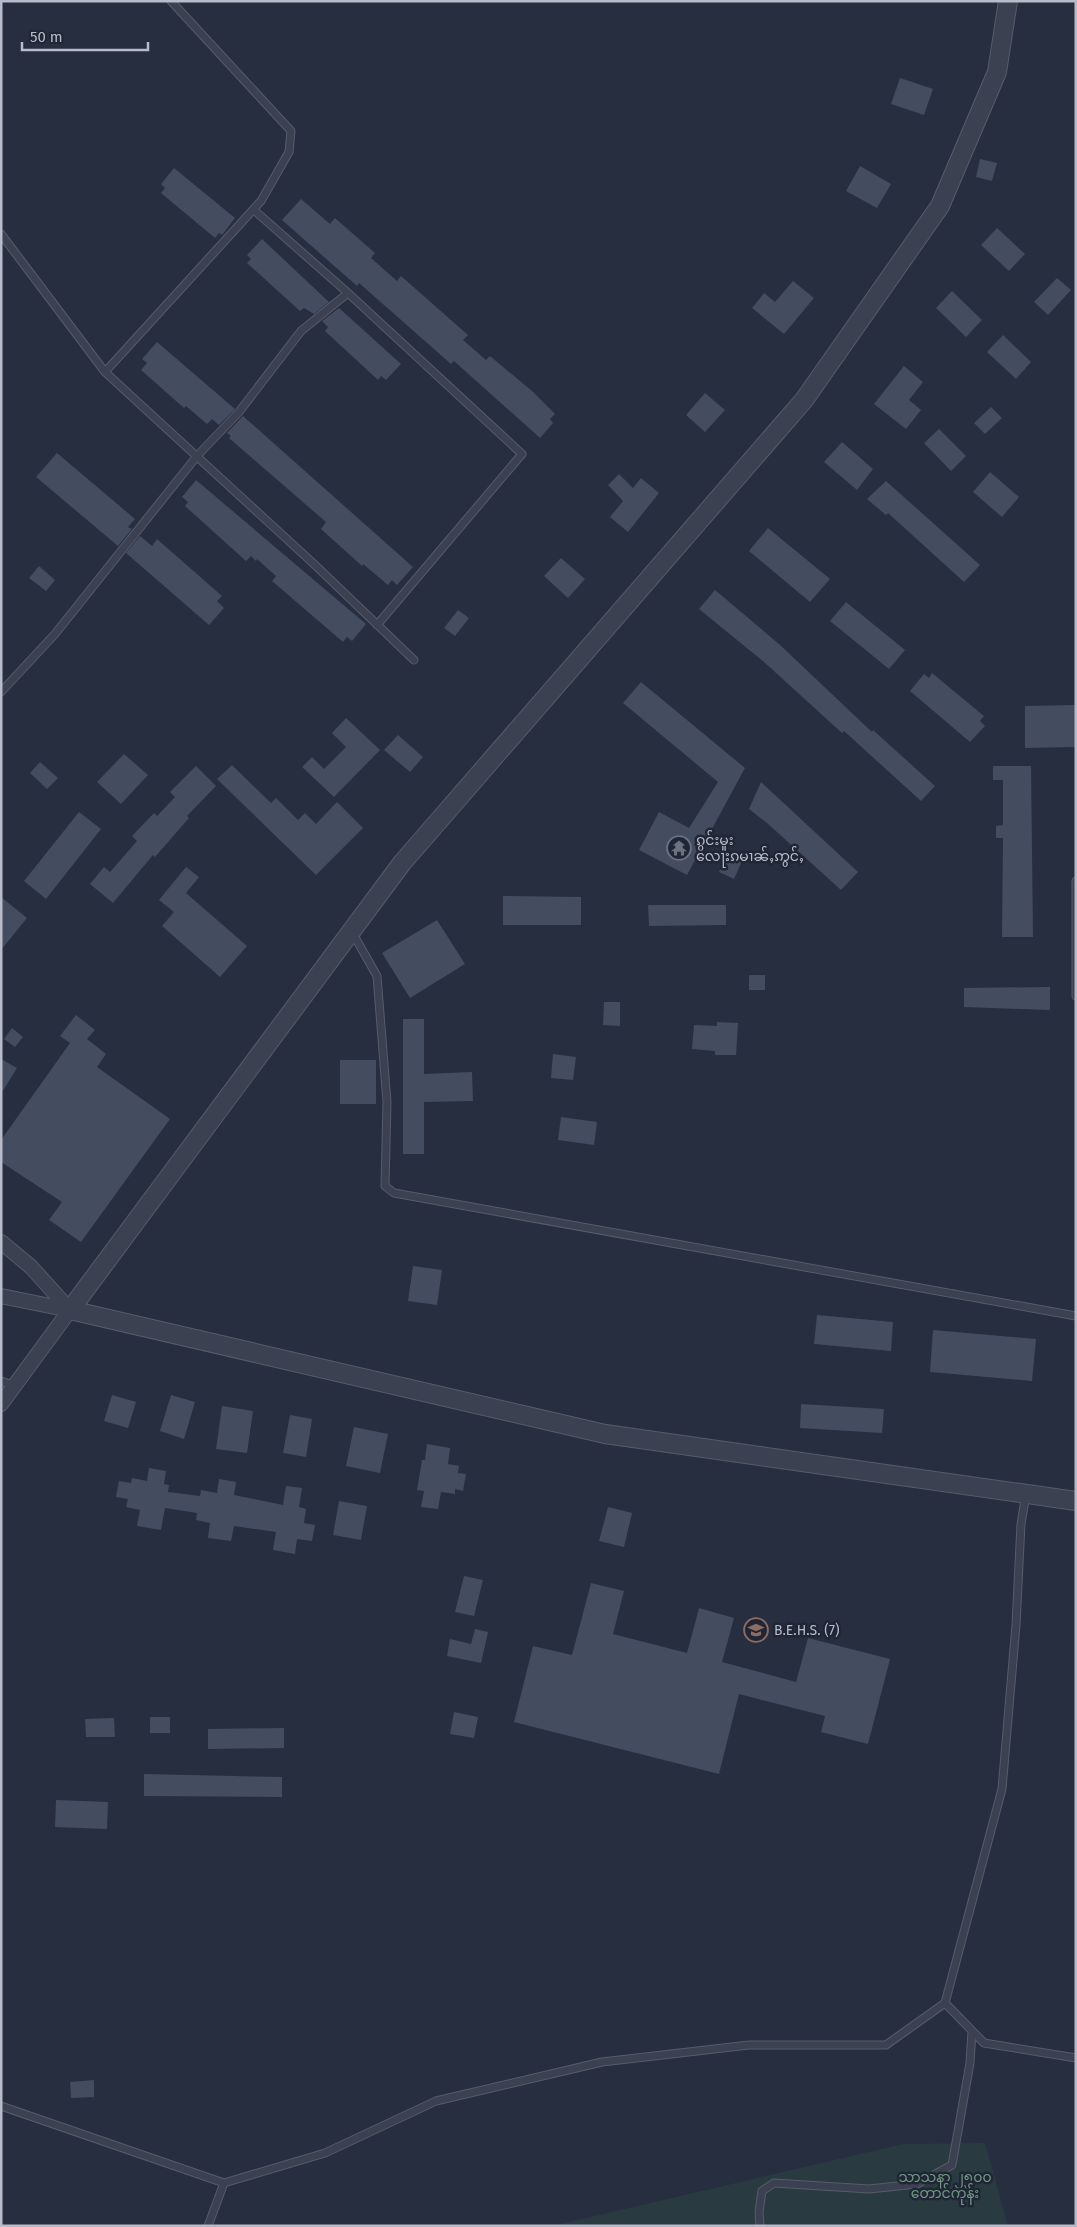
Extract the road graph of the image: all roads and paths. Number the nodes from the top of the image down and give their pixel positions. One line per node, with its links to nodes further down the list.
1 (171, 1): 3 (lane)
2 (1008, 1): 12 (street)
3 (254, 210): 5 (lane); 6 (lane)
4 (1, 234): 6 (lane)
5 (348, 293): 7 (lane); 8 (lane)
6 (105, 372): 7 (lane)
7 (197, 456): 8 (lane); 10 (lane)
8 (377, 625): 9 (lane)
9 (414, 660)
10 (1, 692)
11 (1076, 881): 13 (lane)
12 (351, 932): 16 (street); 17 (lane)
13 (1076, 996)
14 (1, 1242): 16 (street)
15 (1, 1296): 16 (street)
16 (70, 1310): 19 (street); 21 (street)
17 (1076, 1316)
18 (1, 1381): 19 (lane)
19 (15, 1386): 20 (street)
20 (1, 1404)
21 (1026, 1494): 22 (street); 23 (lane)
22 (1076, 1501)
23 (945, 2003): 24 (lane); 27 (lane)
24 (972, 2031): 25 (lane); 29 (lane)
25 (1076, 2058)
26 (1, 2106): 27 (lane)
27 (224, 2183): 28 (lane)
28 (208, 2226)
29 (760, 2226)

